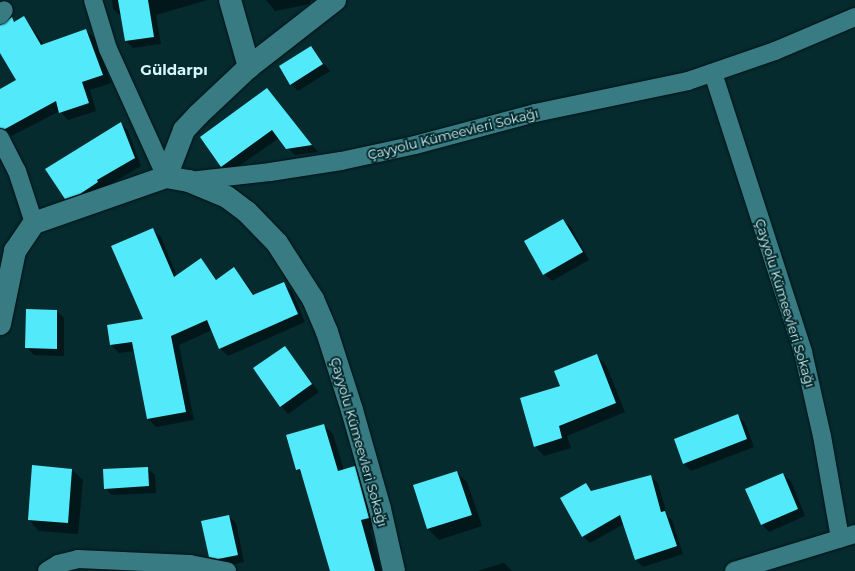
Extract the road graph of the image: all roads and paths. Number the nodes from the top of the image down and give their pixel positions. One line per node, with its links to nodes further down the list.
1 (93, 0): 8 (street)
2 (230, 0): 5 (street)
3 (335, 0): 5 (street)
4 (855, 17): 6 (street, Çayyolu Kümeevleri Sokağı)
5 (249, 67): 8 (street)
6 (713, 73): 9 (street, Çayyolu Kümeevleri Sokağı); 12 (street, Çayyolu Kümeevleri Sokağı)
7 (0, 138): 10 (street)
8 (166, 177): 9 (street, Çayyolu Kümeevleri Sokağı); 10 (street, Çayyolu Kümeevleri Sokağı)
9 (189, 181): 15 (street, Çayyolu Kümeevleri Sokağı)
10 (34, 223): 11 (street)
11 (0, 324)
12 (847, 536): 16 (street, Çayyolu Kümeevleri Sokağı)
13 (48, 571): 14 (street)
14 (227, 571)
15 (394, 571)
16 (734, 571)

